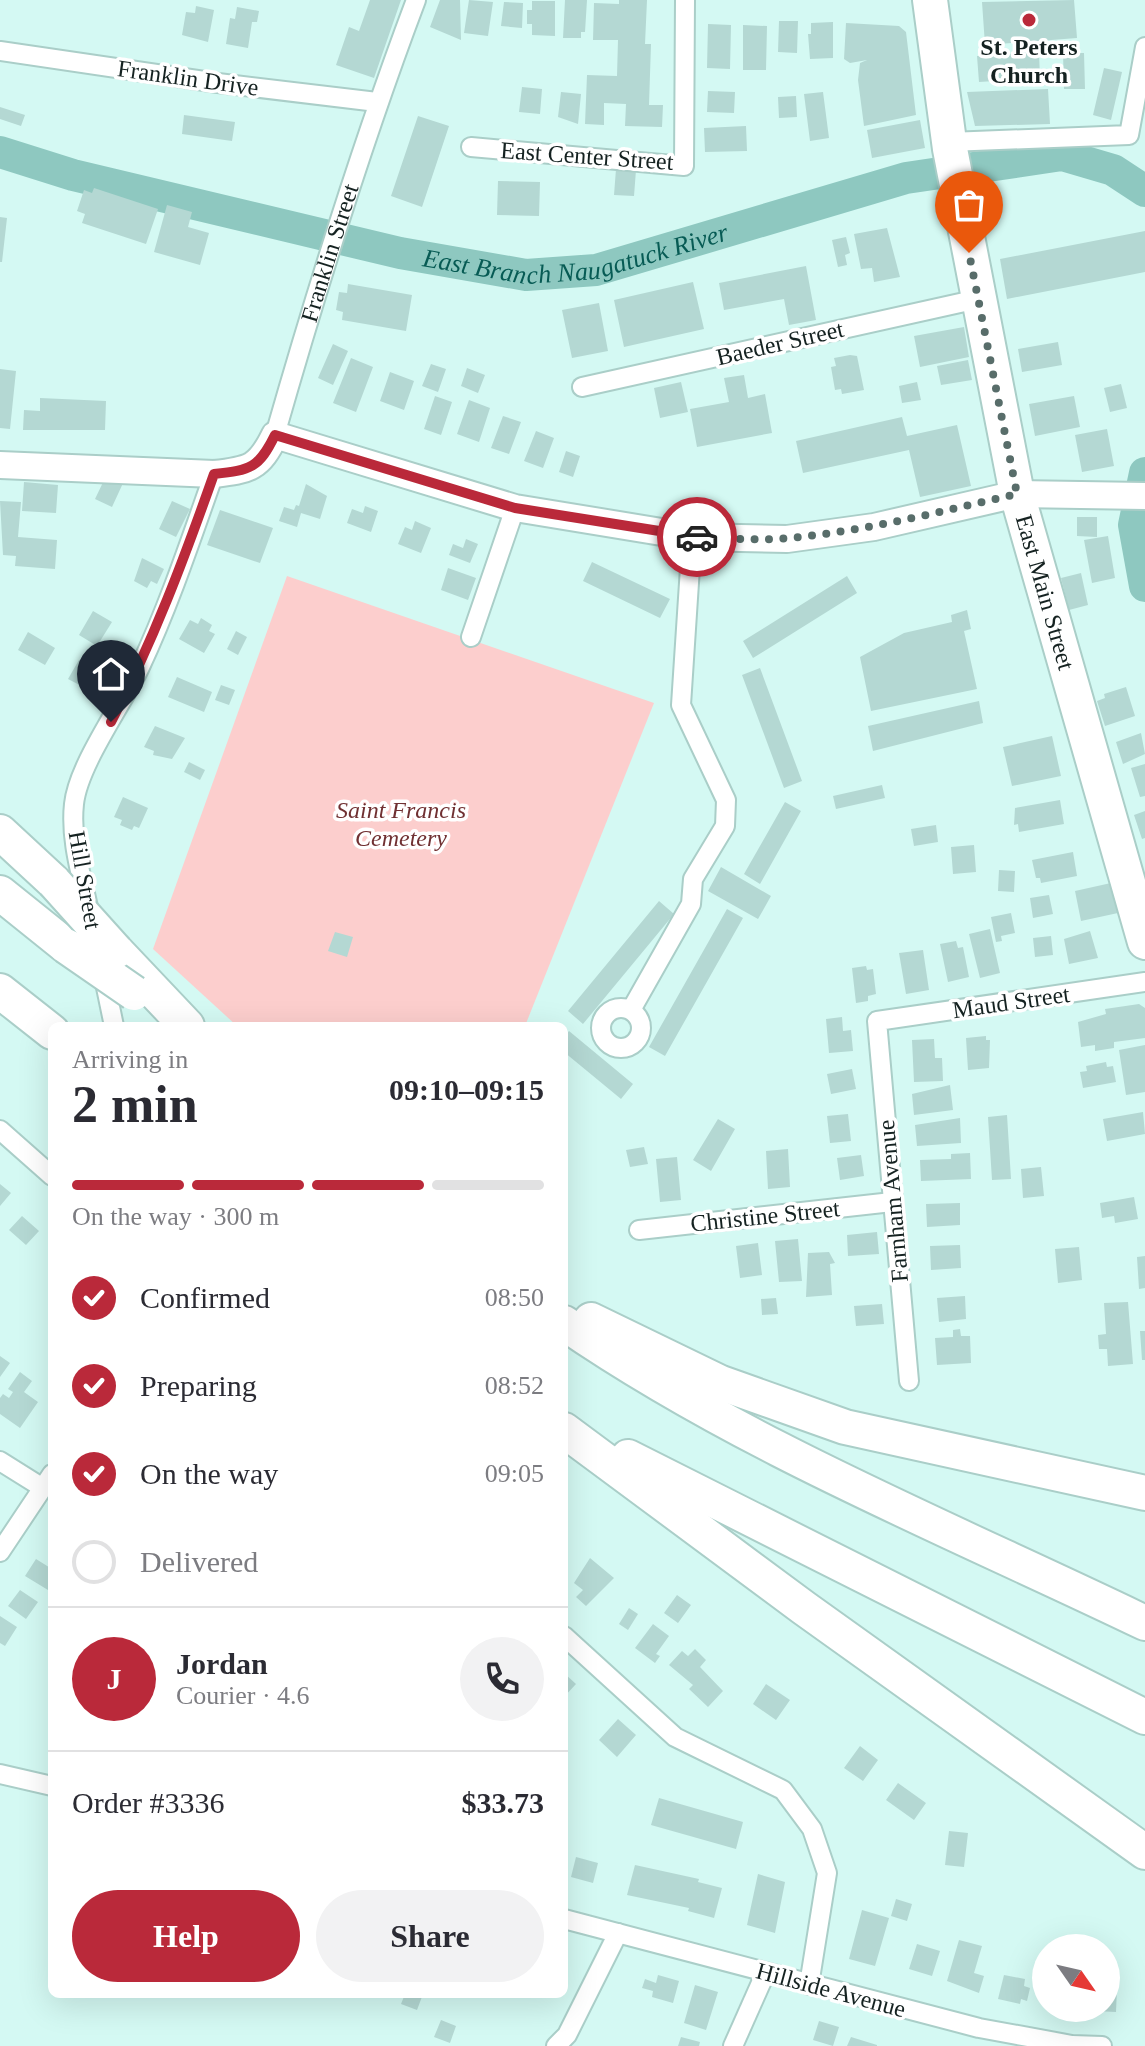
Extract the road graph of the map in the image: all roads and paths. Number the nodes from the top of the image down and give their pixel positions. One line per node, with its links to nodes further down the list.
1 (416, 0): 6 (street, Franklin Street)
2 (685, 0): 8 (street, East Center Street)
3 (930, 0): 7 (highway, East Main Street)
4 (1145, 47): 7 (street)
5 (0, 51): 6 (street, Franklin Drive)
6 (377, 102): 11 (street, Franklin Street)
7 (949, 146): 9 (highway, East Main Street)
8 (471, 147)
9 (978, 299): 10 (street, Baeder Street); 14 (highway, East Main Street)
10 (582, 387)
11 (275, 435): 13 (main road, Franklin Street); 16 (main road)
12 (0, 465): 13 (main road, Franklin Street)
13 (214, 474): 27 (street, Hill Street)
14 (1017, 494): 15 (main road); 17 (main road); 21 (highway, East Main Street)
15 (1145, 496)
16 (515, 508): 17 (main road); 18 (street)
17 (692, 537): 25 (street)
18 (471, 637)
19 (0, 832): 29 (highway, bridge)
20 (0, 893): 28 (highway, bridge)
21 (1139, 896): 22 (highway, East Main Street)
22 (1145, 942)
23 (1145, 982): 26 (street, Maud Street)
24 (0, 991): 30 (highway)
25 (631, 1010)
26 (877, 1021): 33 (street, Farnham Avenue)
27 (113, 1022)
28 (172, 1022)
29 (183, 1022)
30 (48, 1029)
31 (0, 1130): 32 (street)
32 (48, 1172)
33 (892, 1202): 34 (street, Christine Street); 37 (street, Farnham Avenue)
34 (639, 1230)
35 (568, 1308): 42 (highway)
36 (568, 1326): 44 (highway)
37 (909, 1381)
38 (568, 1425): 46 (highway)
39 (568, 1433): 49 (highway)
40 (0, 1461): 41 (street)
41 (47, 1481): 43 (street)
42 (1145, 1493)
43 (0, 1552)
44 (1145, 1623)
45 (568, 1640): 53 (street)
46 (1145, 1717)
47 (0, 1774): 48 (street)
48 (48, 1785)
49 (1145, 1852)
50 (568, 1920): 51 (street, Hillside Avenue)
51 (618, 1933): 52 (street, Hillside Avenue); 54 (street)
52 (765, 1974): 53 (street, Hillside Avenue); 55 (street)
53 (809, 1985): 56 (street, Hillside Avenue)
54 (556, 2046)
55 (733, 2046)
56 (1102, 2046)

